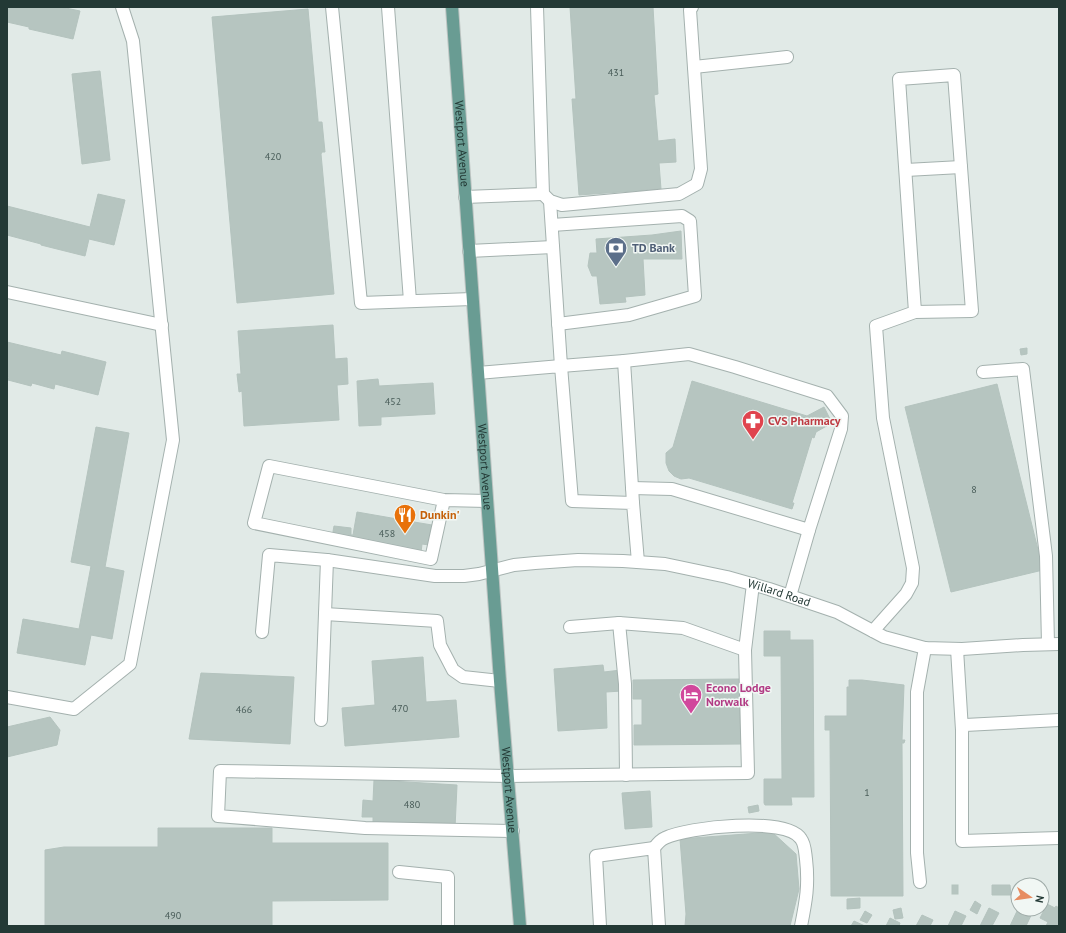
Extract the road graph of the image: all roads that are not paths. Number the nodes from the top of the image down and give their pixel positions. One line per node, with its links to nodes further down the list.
1 (122, 7): 21 (street)
2 (332, 7): 18 (street)
3 (388, 7): 18 (street)
4 (452, 7): 11 (main road, Westport Avenue)
5 (537, 7): 12 (street)
6 (692, 7): 8 (street)
7 (787, 57): 8 (street)
8 (694, 67): 12 (street)
9 (961, 167): 10 (street); 10 (street); 19 (street)
10 (906, 170): 19 (street)
11 (465, 197): 12 (street); 15 (main road, Westport Avenue)
12 (547, 197): 13 (street)
13 (552, 225): 14 (street); 20 (street)
14 (553, 247): 15 (street); 20 (street)
15 (469, 251): 17 (main road, Westport Avenue)
16 (7, 292): 21 (street)
17 (472, 299): 18 (street); 25 (main road, Westport Avenue)
18 (410, 301)
19 (915, 312): 39 (street)
20 (558, 324): 23 (street)
21 (162, 325): 46 (street)
22 (624, 361): 23 (street); 26 (street); 30 (street)
23 (561, 366): 25 (street); 29 (street)
24 (983, 372): 41 (street)
25 (478, 373): 28 (main road, Westport Avenue)
26 (632, 488): 29 (street); 30 (street)
27 (444, 500): 27 (street); 28 (street)
28 (487, 501): 33 (main road, Westport Avenue)
29 (633, 503): 32 (street)
30 (809, 530): 35 (street)
31 (327, 560): 33 (street, Willard Road); 36 (street); 40 (street, Willard Road)
32 (638, 562): 33 (street, Willard Road); 34 (street, Willard Road)
33 (492, 570): 45 (main road, Westport Avenue)
34 (752, 584): 35 (street, Willard Road); 44 (street)
35 (790, 596): 39 (street, Willard Road)
36 (325, 614): 45 (street); 47 (street)
37 (619, 623): 38 (street); 44 (street); 50 (street)
38 (570, 627)
39 (873, 631): 42 (street, Willard Road)
40 (262, 632)
41 (1054, 644): 43 (street, Willard Road)
42 (925, 648): 43 (street, Willard Road); 56 (street)
43 (957, 649): 49 (street)
44 (746, 650): 50 (street)
45 (500, 680): 51 (main road, Westport Avenue)
46 (7, 697)
47 (321, 720)
48 (1059, 720): 49 (street)
49 (962, 730): 53 (street)
50 (626, 775): 51 (street)
51 (508, 776): 52 (main road, Westport Avenue); 52 (street)
52 (513, 831): 58 (main road, Westport Avenue)
53 (1059, 838)
54 (654, 848): 59 (street); 60 (street); 61 (street)
55 (399, 872): 57 (street)
56 (920, 882)
57 (448, 926)
58 (520, 926)
59 (600, 926)
60 (659, 926)
61 (801, 926)

